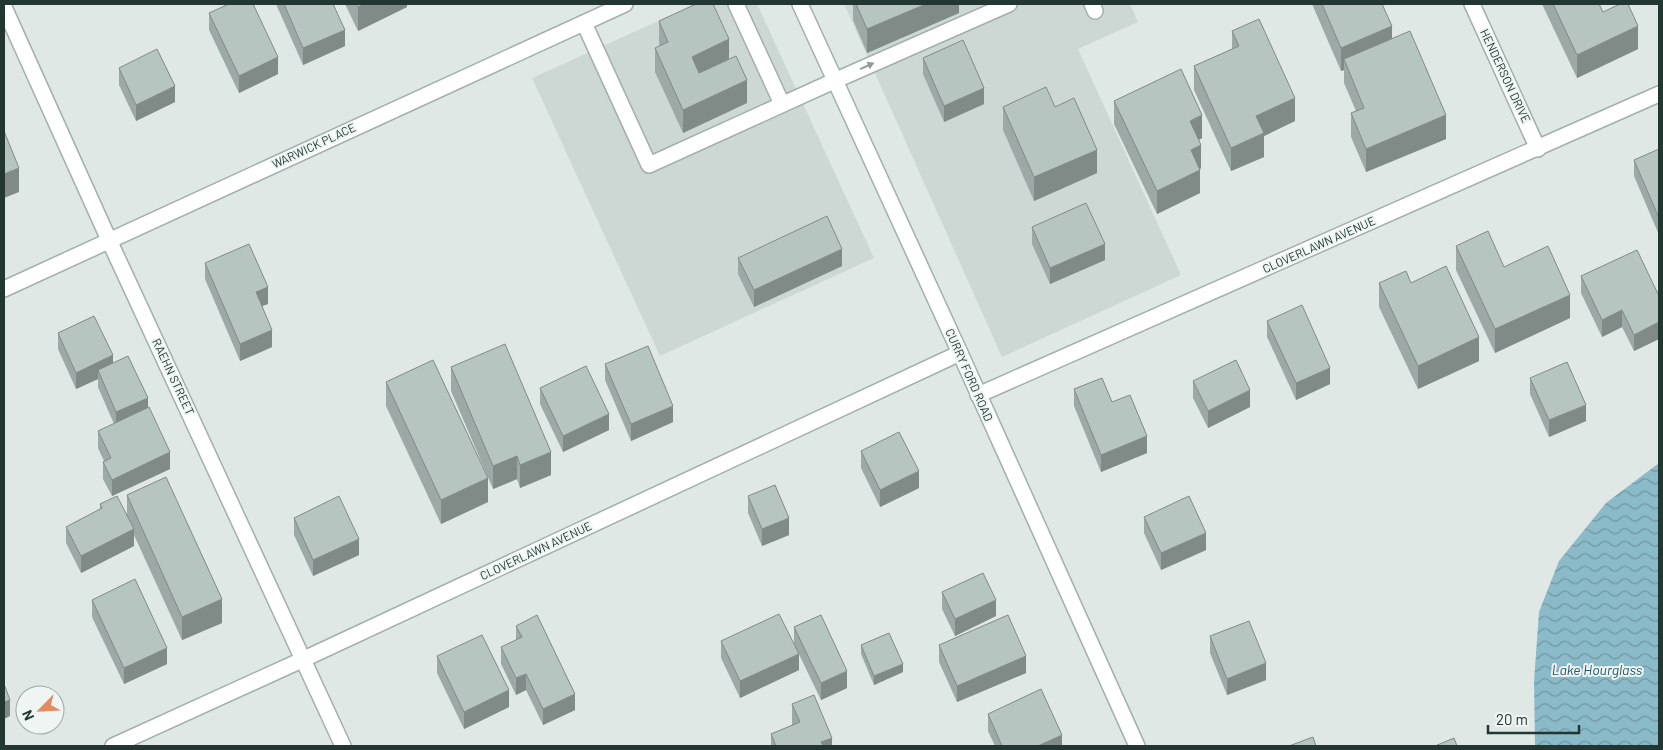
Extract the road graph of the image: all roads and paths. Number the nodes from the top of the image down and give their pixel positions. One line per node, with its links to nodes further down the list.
1 (625, 4): 7 (street, WARWICK PLACE)
2 (736, 4): 10 (street)
3 (800, 4): 8 (street, CURRY FORD ROAD)
4 (1009, 4): 8 (street, one-way to 4)
5 (1472, 4): 11 (street, HENDERSON DRIVE)
6 (4, 7): 12 (street, RAEHN STREET)
7 (584, 22): 10 (street); 12 (street, WARWICK PLACE)
8 (834, 81): 10 (street); 14 (street, CURRY FORD ROAD)
9 (1659, 94): 11 (street, CLOVERLAWN AVENUE)
10 (782, 104)
11 (1538, 149): 15 (street, CLOVERLAWN AVENUE)
12 (109, 240): 13 (street, WARWICK PLACE); 16 (street, RAEHN STREET)
13 (4, 289)
14 (960, 354): 15 (street, CURRY FORD ROAD); 16 (street, CLOVERLAWN AVENUE)
15 (978, 395): 19 (street, CURRY FORD ROAD)
16 (304, 659): 17 (street, CLOVERLAWN AVENUE); 18 (street, RAEHN STREET)
17 (112, 746)
18 (343, 746)
19 (1137, 746)

